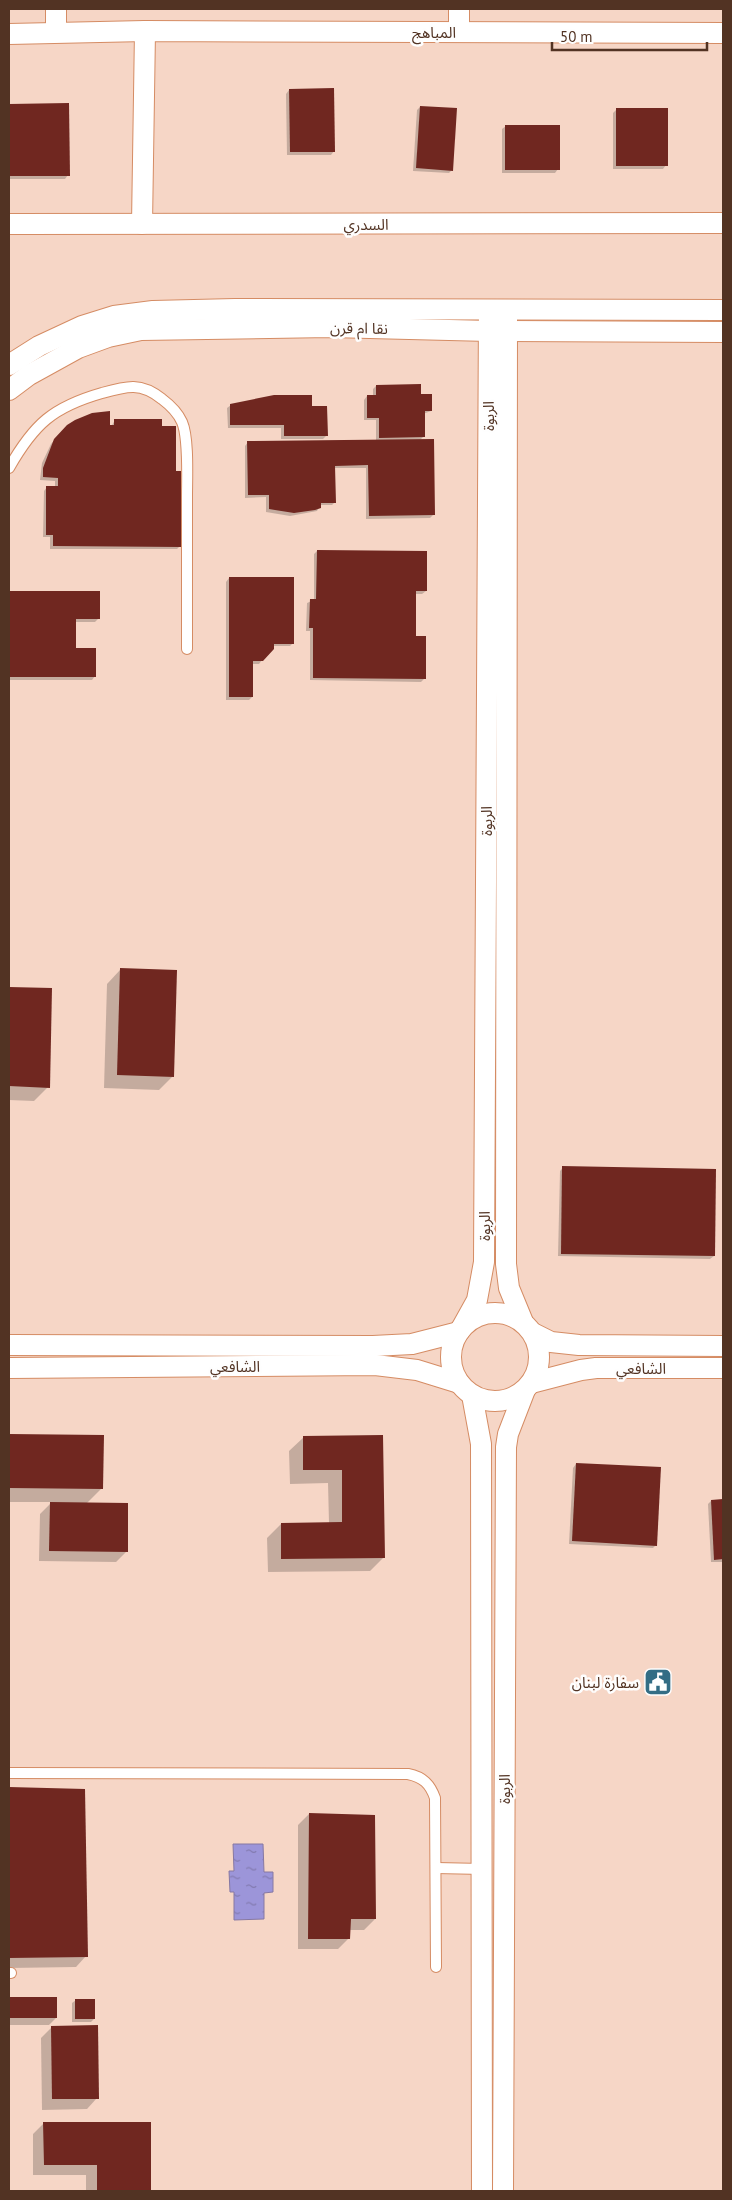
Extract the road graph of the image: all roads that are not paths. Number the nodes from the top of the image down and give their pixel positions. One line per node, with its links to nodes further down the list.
1 (56, 9): 4 (street)
2 (459, 9): 5 (street)
3 (145, 31): 4 (street, المباهج); 5 (street, المباهج); 10 (street)
4 (56, 32): 7 (street, المباهج)
5 (459, 32): 6 (street, المباهج)
6 (723, 32)
7 (9, 34)
8 (723, 223): 10 (street, السدري)
9 (9, 224): 10 (street, السدري)
10 (142, 224)
11 (498, 310): 12 (street, نقا ام قرن); 13 (street, الربوة); 15 (street, نقا ام قرن)
12 (723, 310)
13 (498, 331): 14 (street, نقا ام قرن); 16 (street, نقا ام قرن); 19 (street, الربوة); 20 (street, الربوة)
14 (723, 332)
15 (9, 365)
16 (9, 390)
17 (9, 468): 18 (lane)
18 (187, 649)
19 (528, 1327): 20 (street); 22 (street, الشافعي); 25 (street)
20 (460, 1329): 21 (street, الشافعي); 26 (street)
21 (9, 1345)
22 (723, 1346)
23 (9, 1368): 26 (street, الشافعي)
24 (723, 1368): 25 (street, الشافعي)
25 (528, 1387): 26 (street); 32 (street, الربوة)
26 (466, 1389): 29 (street, الربوة)
27 (9, 1773): 28 (lane)
28 (436, 1868): 29 (lane); 30 (lane)
29 (483, 1869): 31 (street, الربوة)
30 (436, 1966)
31 (482, 2191)
32 (503, 2191)

